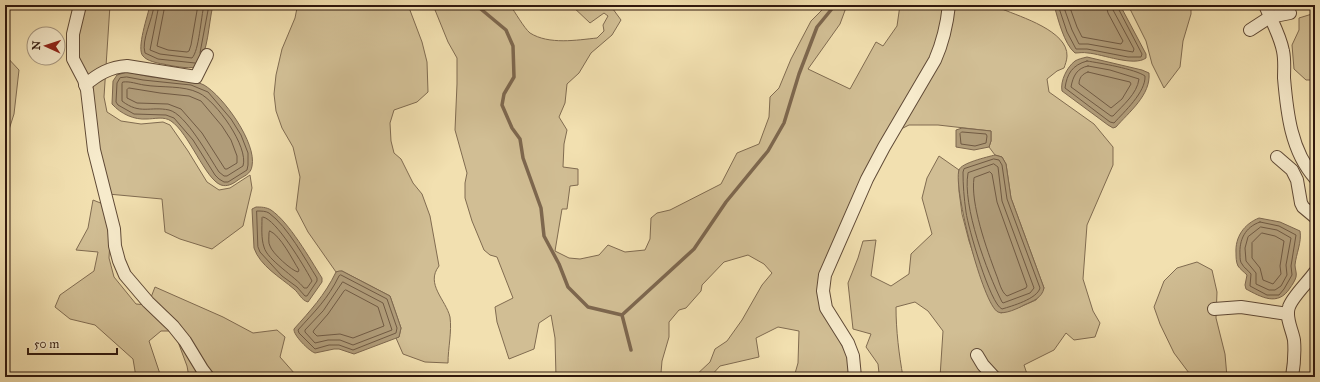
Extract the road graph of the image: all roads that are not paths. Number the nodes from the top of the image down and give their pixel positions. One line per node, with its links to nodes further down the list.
1 (80, 5): 8 (street)
2 (949, 5): 17 (street)
3 (1265, 5): 5 (street)
4 (1290, 13): 5 (street)
5 (1270, 17): 6 (street); 10 (street)
6 (1250, 30)
7 (207, 55): 8 (street)
8 (85, 85): 16 (street)
9 (1277, 157): 11 (street)
10 (1315, 178)
11 (1315, 217)
12 (1315, 272): 14 (street)
13 (1214, 310): 14 (street)
14 (1288, 314): 19 (street)
15 (977, 355): 18 (street)
16 (208, 377)
17 (856, 377)
18 (994, 377)
19 (1292, 377)

